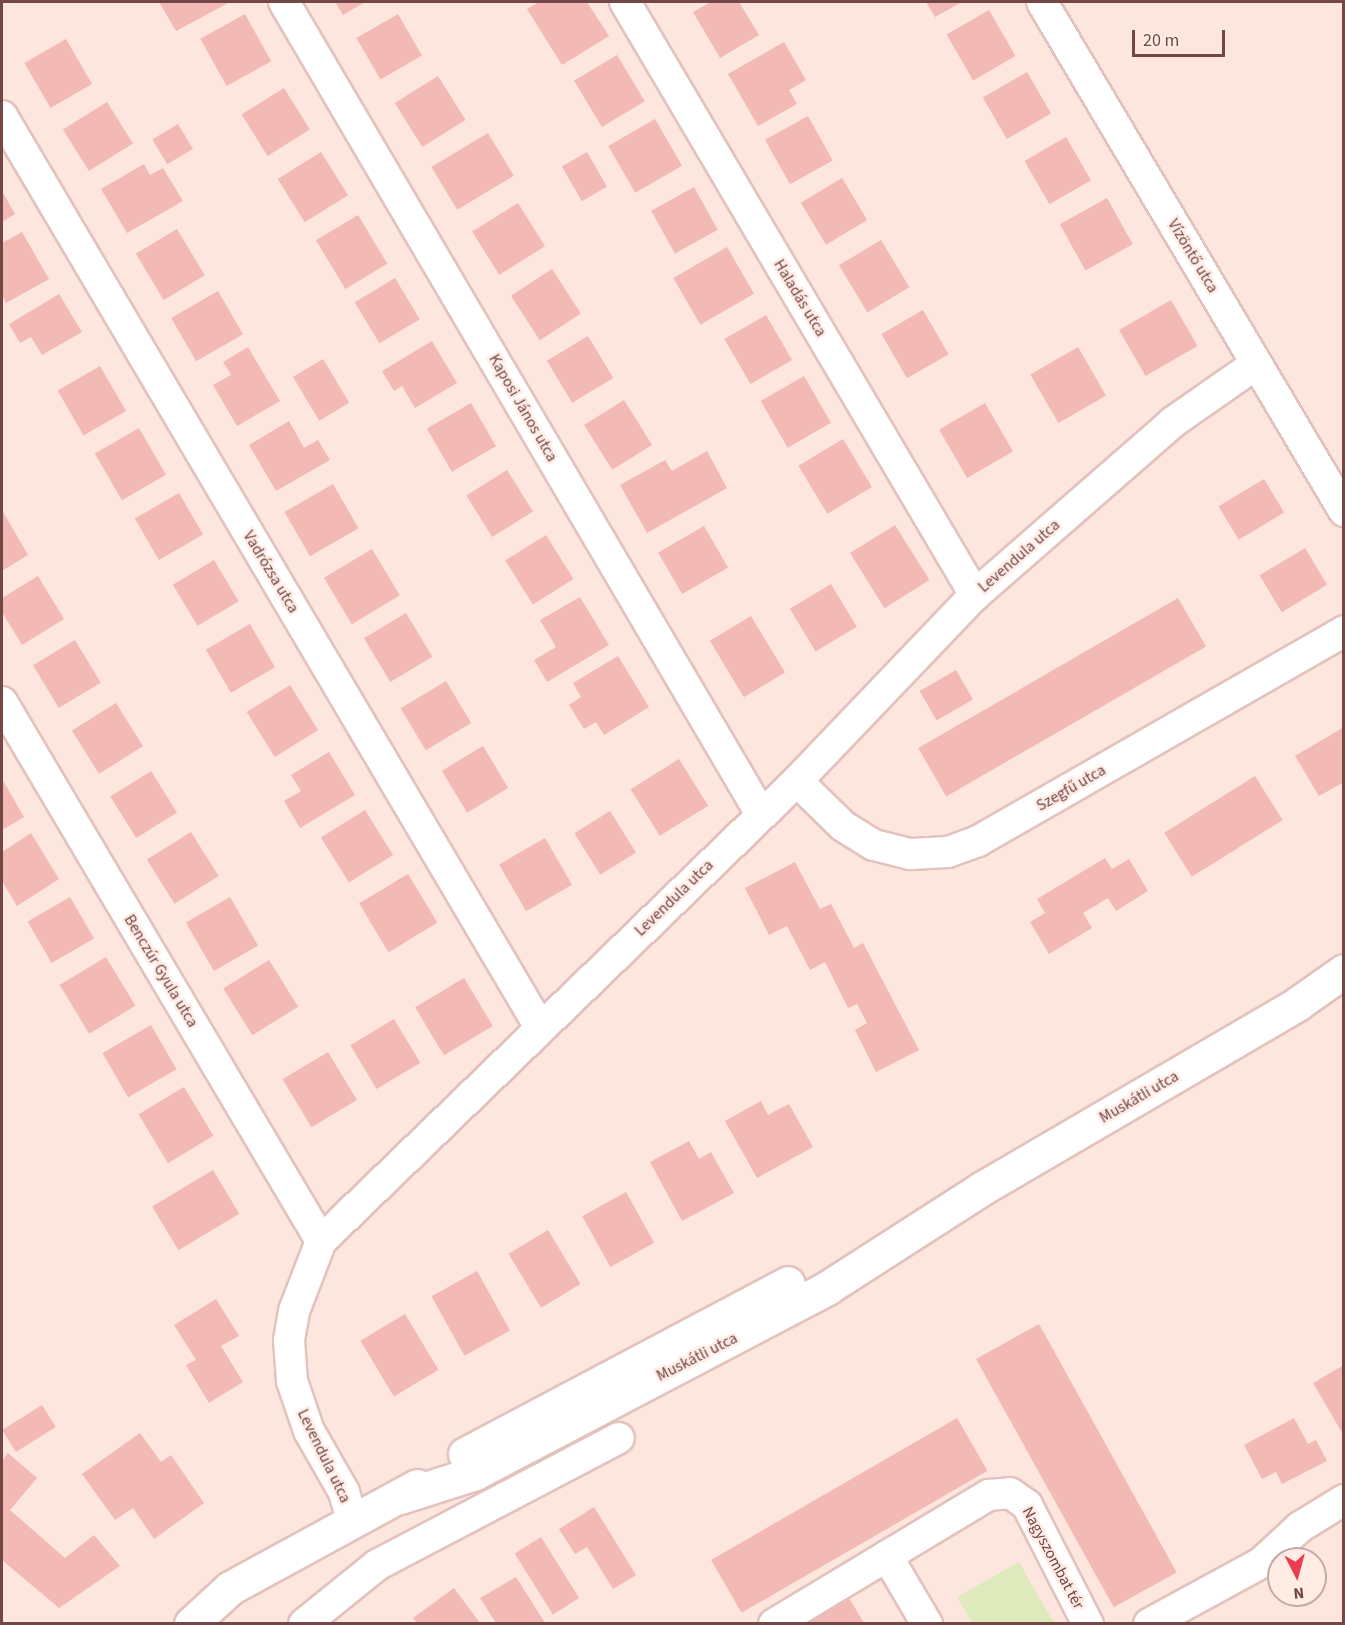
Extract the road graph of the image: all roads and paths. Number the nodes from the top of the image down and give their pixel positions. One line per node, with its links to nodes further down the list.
1 (284, 2): 11 (street, Kaposi János utca)
2 (625, 2): 7 (street, Haladás utca)
3 (1042, 2): 5 (street, Vízöntő utca)
4 (2, 116): 15 (street, Vadrózsa utca)
5 (1257, 364): 6 (street, Vízöntő utca); 7 (street, Levendula utca)
6 (1344, 511)
7 (975, 595): 10 (street, Levendula utca)
8 (1344, 632): 10 (street, Szegfű utca)
9 (2, 702): 16 (street, Benczúr Gyula utca)
10 (797, 781): 11 (street, Levendula utca)
11 (761, 814): 15 (street, Levendula utca)
12 (1344, 971): 14 (main road, Muskátli utca)
13 (1344, 988): 14 (main road, Muskátli utca)
14 (1298, 1004): 19 (main road, Muskátli utca)
15 (540, 1027): 16 (street, Levendula utca)
16 (321, 1241): 19 (street, Levendula utca)
17 (619, 1438): 24 (street)
18 (1344, 1500): 28 (street)
19 (353, 1522): 21 (main road, Muskátli utca)
20 (887, 1556): 25 (street, Nagyszombat tér); 26 (street); 27 (street, Nagyszombat tér)
21 (259, 1575): 22 (main road, Muskátli utca); 23 (main road, Muskátli utca)
22 (191, 1623)
23 (214, 1623)
24 (304, 1623)
25 (774, 1623)
26 (927, 1623)
27 (1088, 1623)
28 (1149, 1623)

